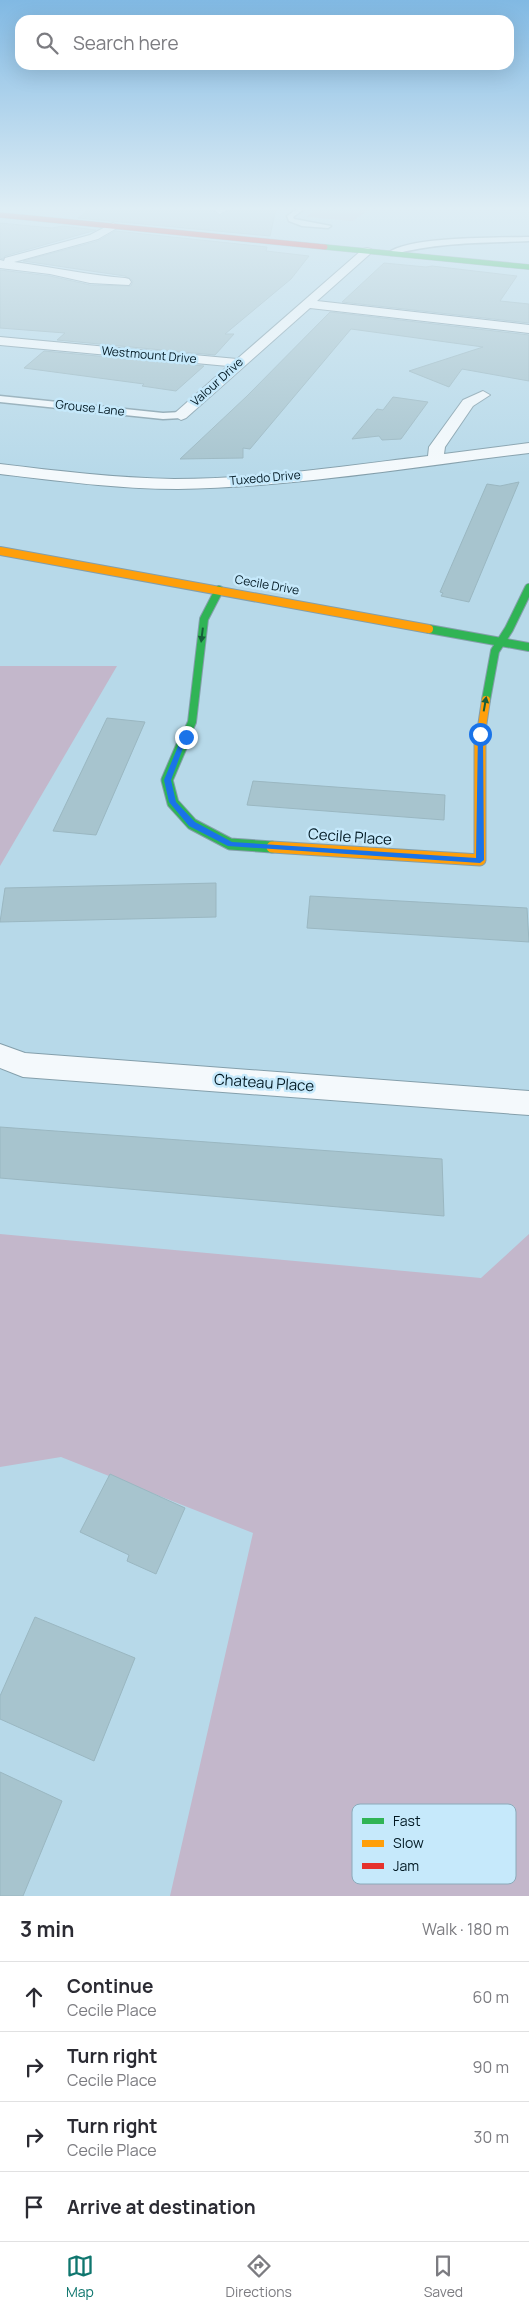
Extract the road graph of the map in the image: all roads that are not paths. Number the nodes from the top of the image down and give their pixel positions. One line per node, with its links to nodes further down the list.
1 (314, 297): 2 (street, Valour Drive)
2 (307, 304): 3 (street); 5 (street, Valour Drive)
3 (529, 329)
4 (0, 340): 5 (street, Westmount Drive)
5 (238, 363): 8 (street, Valour Drive)
6 (483, 395): 10 (street)
7 (0, 399): 8 (lane, Grouse Lane)
8 (180, 415)
9 (529, 448): 10 (street, Tuxedo Drive)
10 (436, 459): 11 (street, Tuxedo Drive)
11 (0, 469)
12 (0, 551): 14 (street, Cecile Drive)
13 (529, 588): 15 (street, Cecile Place)
14 (219, 590): 15 (street, Cecile Drive); 15 (street, Cecile Place, one-way to 15)
15 (500, 642): 16 (street, Cecile Drive)
16 (529, 646)
17 (0, 1056): 18 (street, Chateau Place)
18 (529, 1104)

